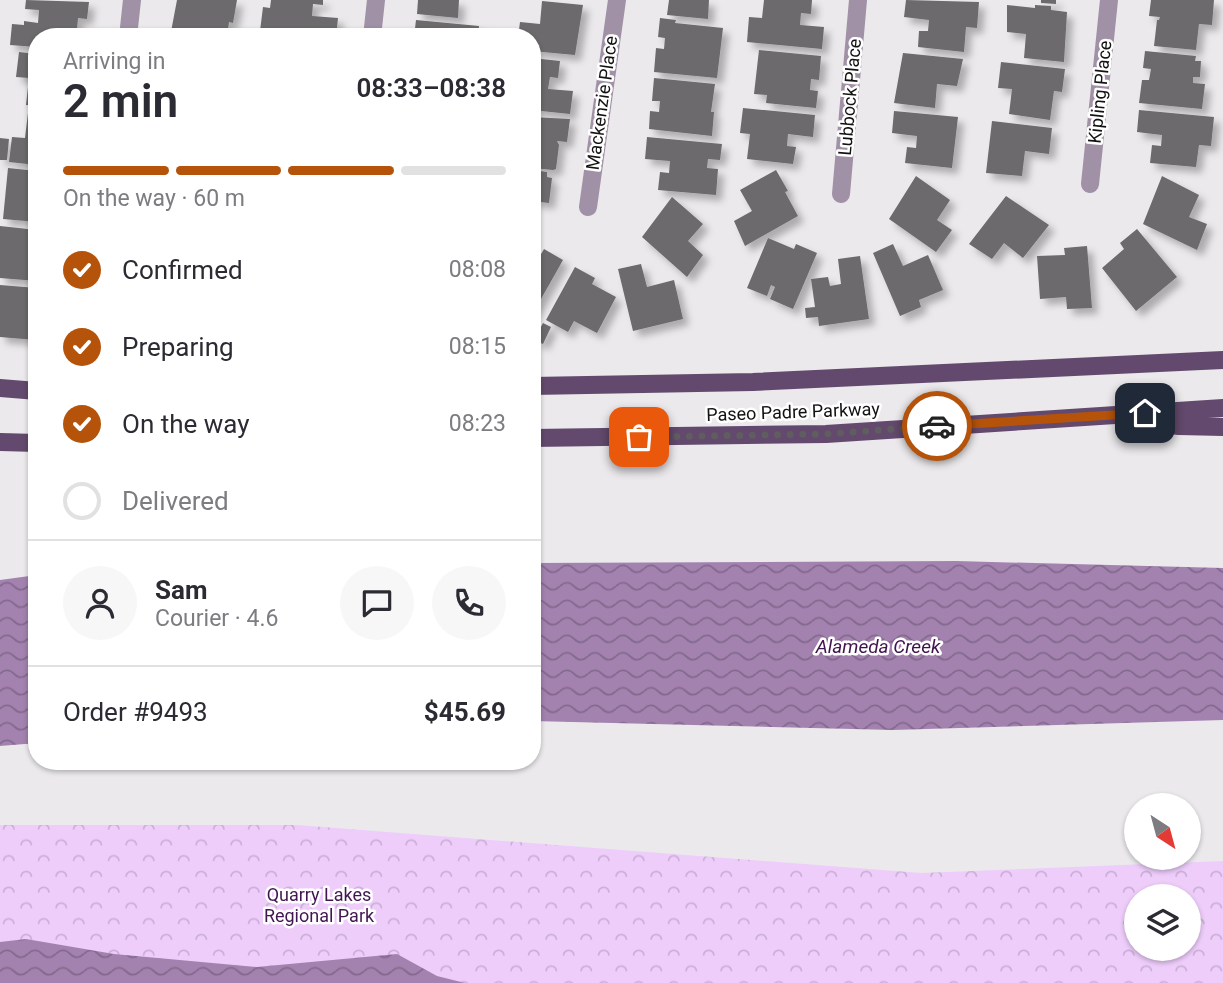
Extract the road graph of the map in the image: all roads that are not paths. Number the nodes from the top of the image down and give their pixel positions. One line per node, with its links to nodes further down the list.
1 (132, 0): 6 (street)
2 (376, 0): 7 (street)
3 (617, 0): 10 (street, Mackenzie Place)
4 (858, 0): 9 (street, Lubbock Place)
5 (1110, 0): 8 (street, Kipling Place)
6 (129, 28)
7 (373, 28)
8 (1090, 184)
9 (841, 194)
10 (588, 206)
11 (1223, 360): 12 (main road, Paseo Padre Parkway)
12 (541, 386)
13 (0, 388): 14 (main road)
14 (28, 390)
15 (1223, 408): 16 (main road, Paseo Padre Parkway)
16 (1102, 416): 17 (main road); 18 (main road, Paseo Padre Parkway)
17 (1223, 427)
18 (541, 438)
19 (0, 442): 20 (main road)
20 (28, 443)

